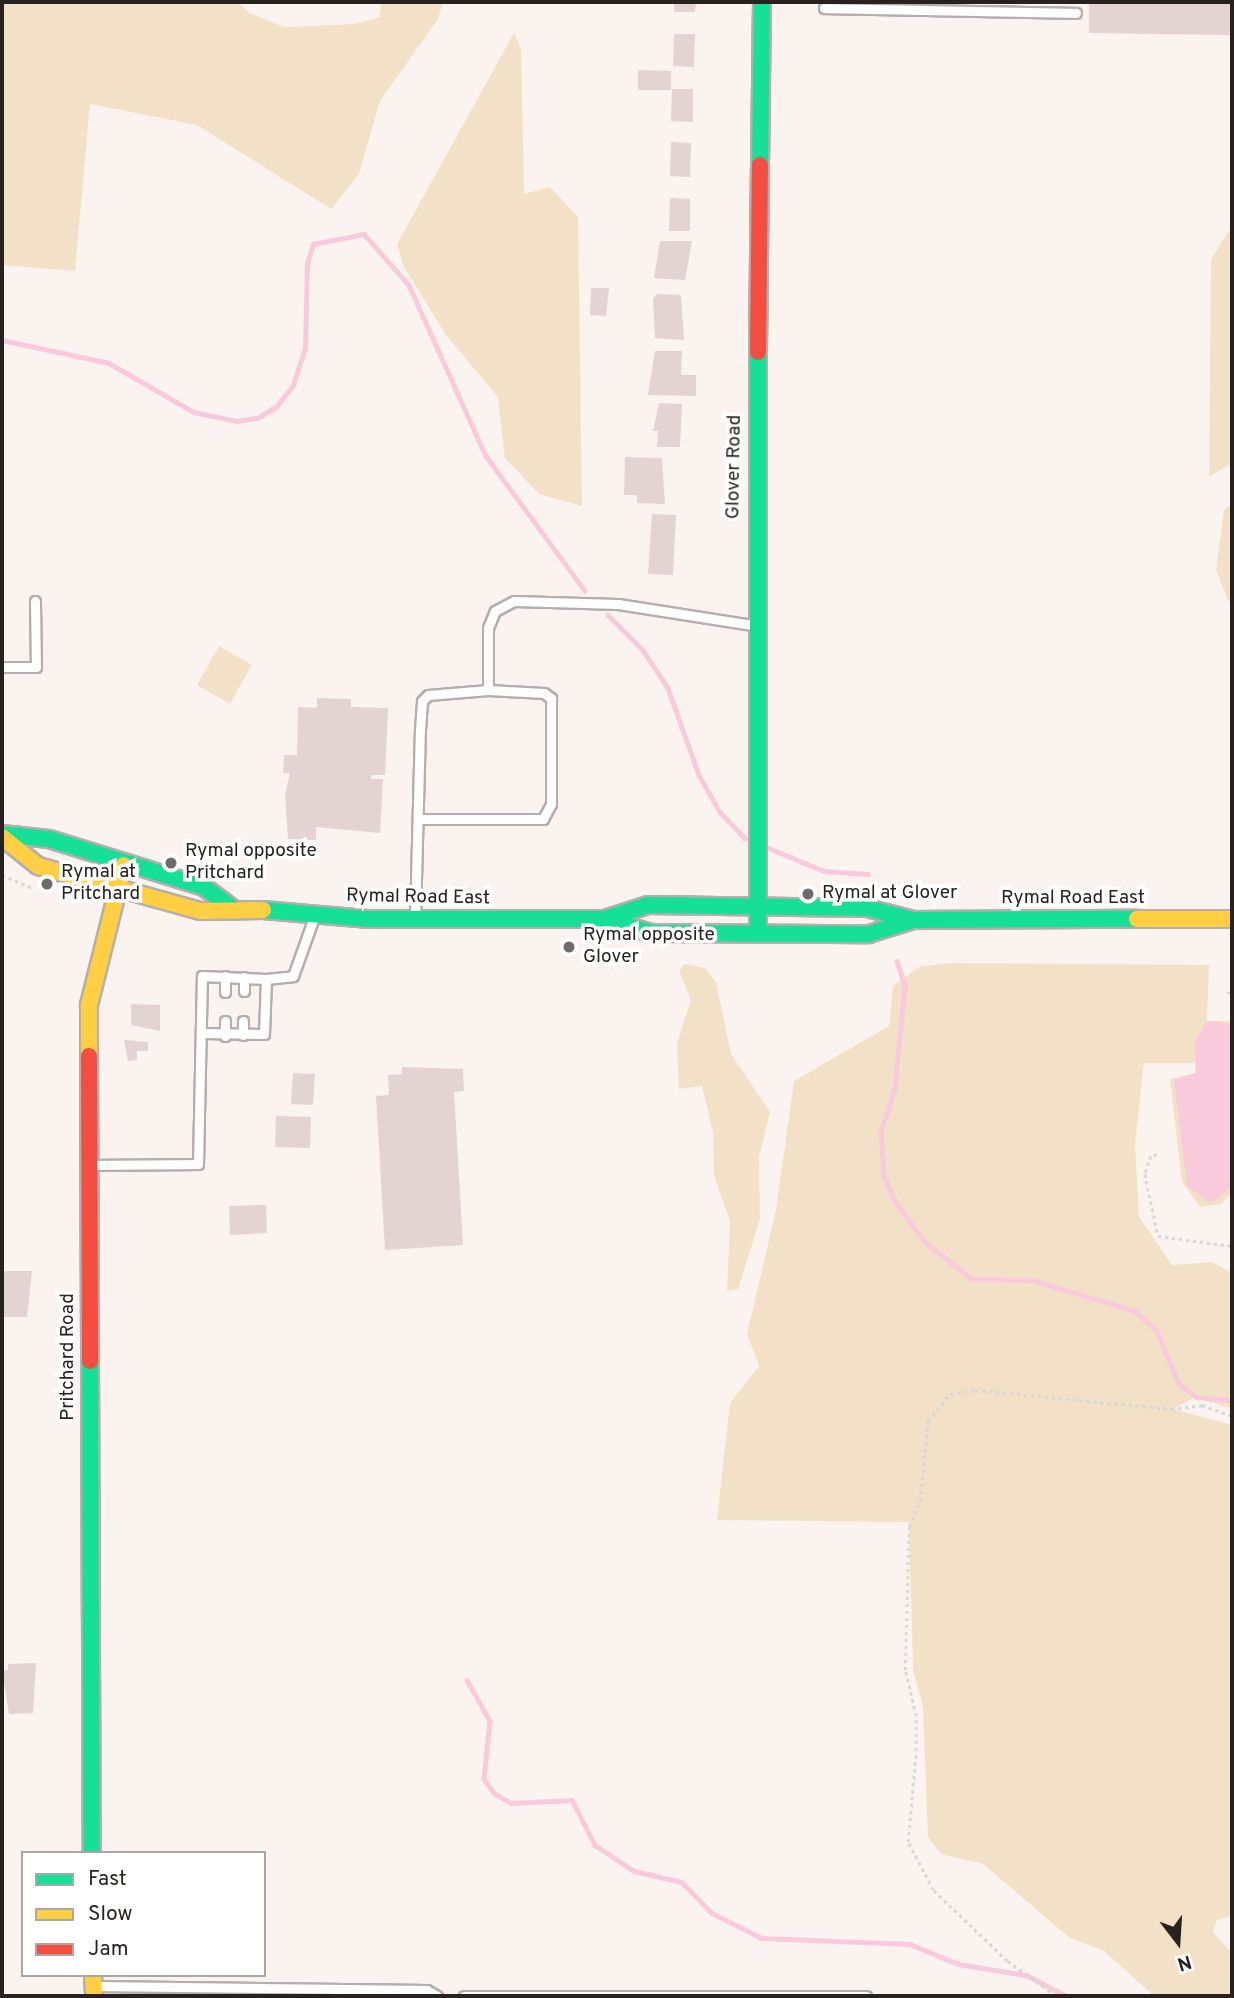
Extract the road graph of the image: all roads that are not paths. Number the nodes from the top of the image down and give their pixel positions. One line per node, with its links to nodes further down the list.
1 (762, 2): 6 (main road, Glover Road)
2 (943, 6): 3 (lane); 4 (lane)
3 (824, 8)
4 (1076, 13)
5 (35, 601): 7 (lane)
6 (754, 625): 8 (lane); 13 (main road, Glover Road)
7 (2, 667)
8 (488, 690): 9 (lane); 9 (lane)
9 (418, 819): 18 (lane)
10 (2, 836): 11 (main road, Rymal Road East); 12 (main road, Rymal Road East)
11 (124, 865): 12 (main road, Pritchard Road); 14 (main road, Rymal Road East)
12 (116, 892): 14 (main road, Rymal Road East); 31 (main road, Pritchard Road)
13 (758, 906): 16 (main road, Rymal Road East); 19 (main road, Rymal Road East); 20 (main road, Glover Road)
14 (231, 907): 15 (main road, Rymal Road East)
15 (314, 917): 18 (main road, Rymal Road East); 23 (lane)
16 (604, 919): 18 (main road, Rymal Road East); 20 (main road, Rymal Road East)
17 (1232, 919): 19 (main road, Rymal Road East)
18 (415, 920)
19 (913, 920): 20 (main road, Rymal Road East)
20 (758, 933)
21 (225, 976): 22 (lane); 25 (lane); 28 (lane)
22 (244, 977): 23 (lane); 24 (lane)
23 (266, 979): 29 (lane)
24 (244, 991)
25 (225, 992)
26 (225, 1021): 30 (lane)
27 (243, 1021): 29 (lane)
28 (202, 1033): 30 (lane); 31 (lane)
29 (243, 1035): 30 (lane)
30 (225, 1036)
31 (90, 1165): 32 (main road, Pritchard Road)
32 (92, 1851)
33 (94, 1986): 35 (lane)
34 (628, 1995): 36 (lane); 37 (lane)
35 (437, 1996)
36 (464, 1996)
37 (866, 1996)

